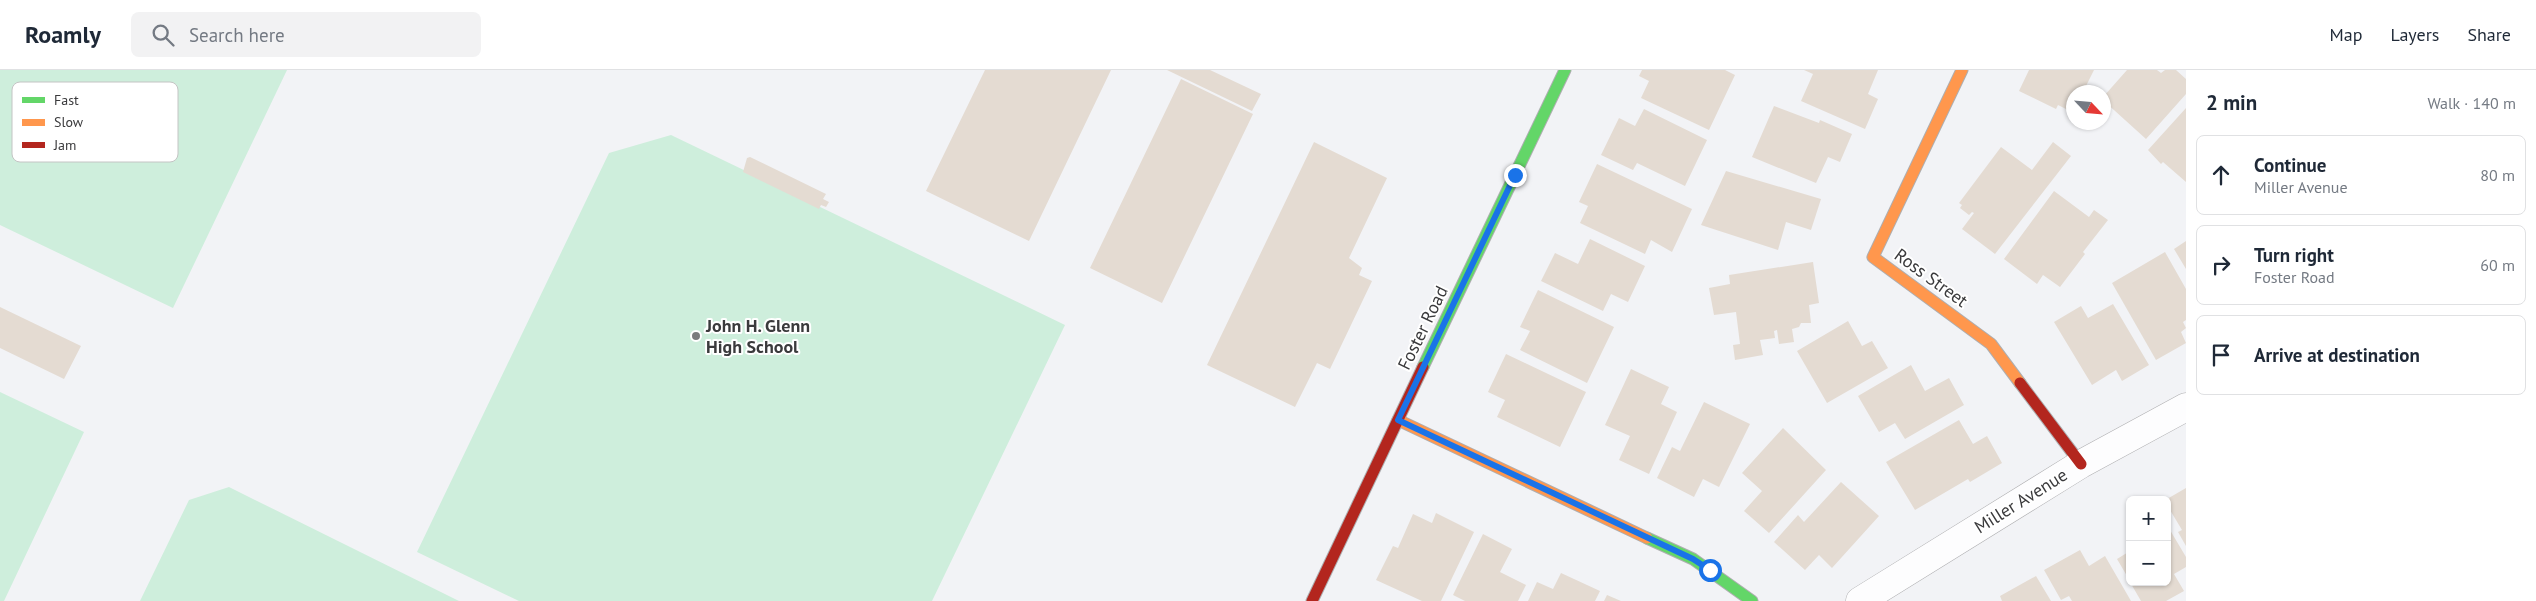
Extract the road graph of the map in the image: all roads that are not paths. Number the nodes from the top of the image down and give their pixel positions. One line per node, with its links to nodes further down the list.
1 (1565, 70): 4 (street, Foster Road)
2 (1962, 70): 5 (street, Ross Street)
3 (2186, 407): 5 (street, Miller Avenue)
4 (1398, 420): 6 (street, Foster Road); 7 (street)
5 (2081, 464): 8 (street, Miller Avenue)
6 (1312, 601)
7 (1752, 601)
8 (1860, 601)

